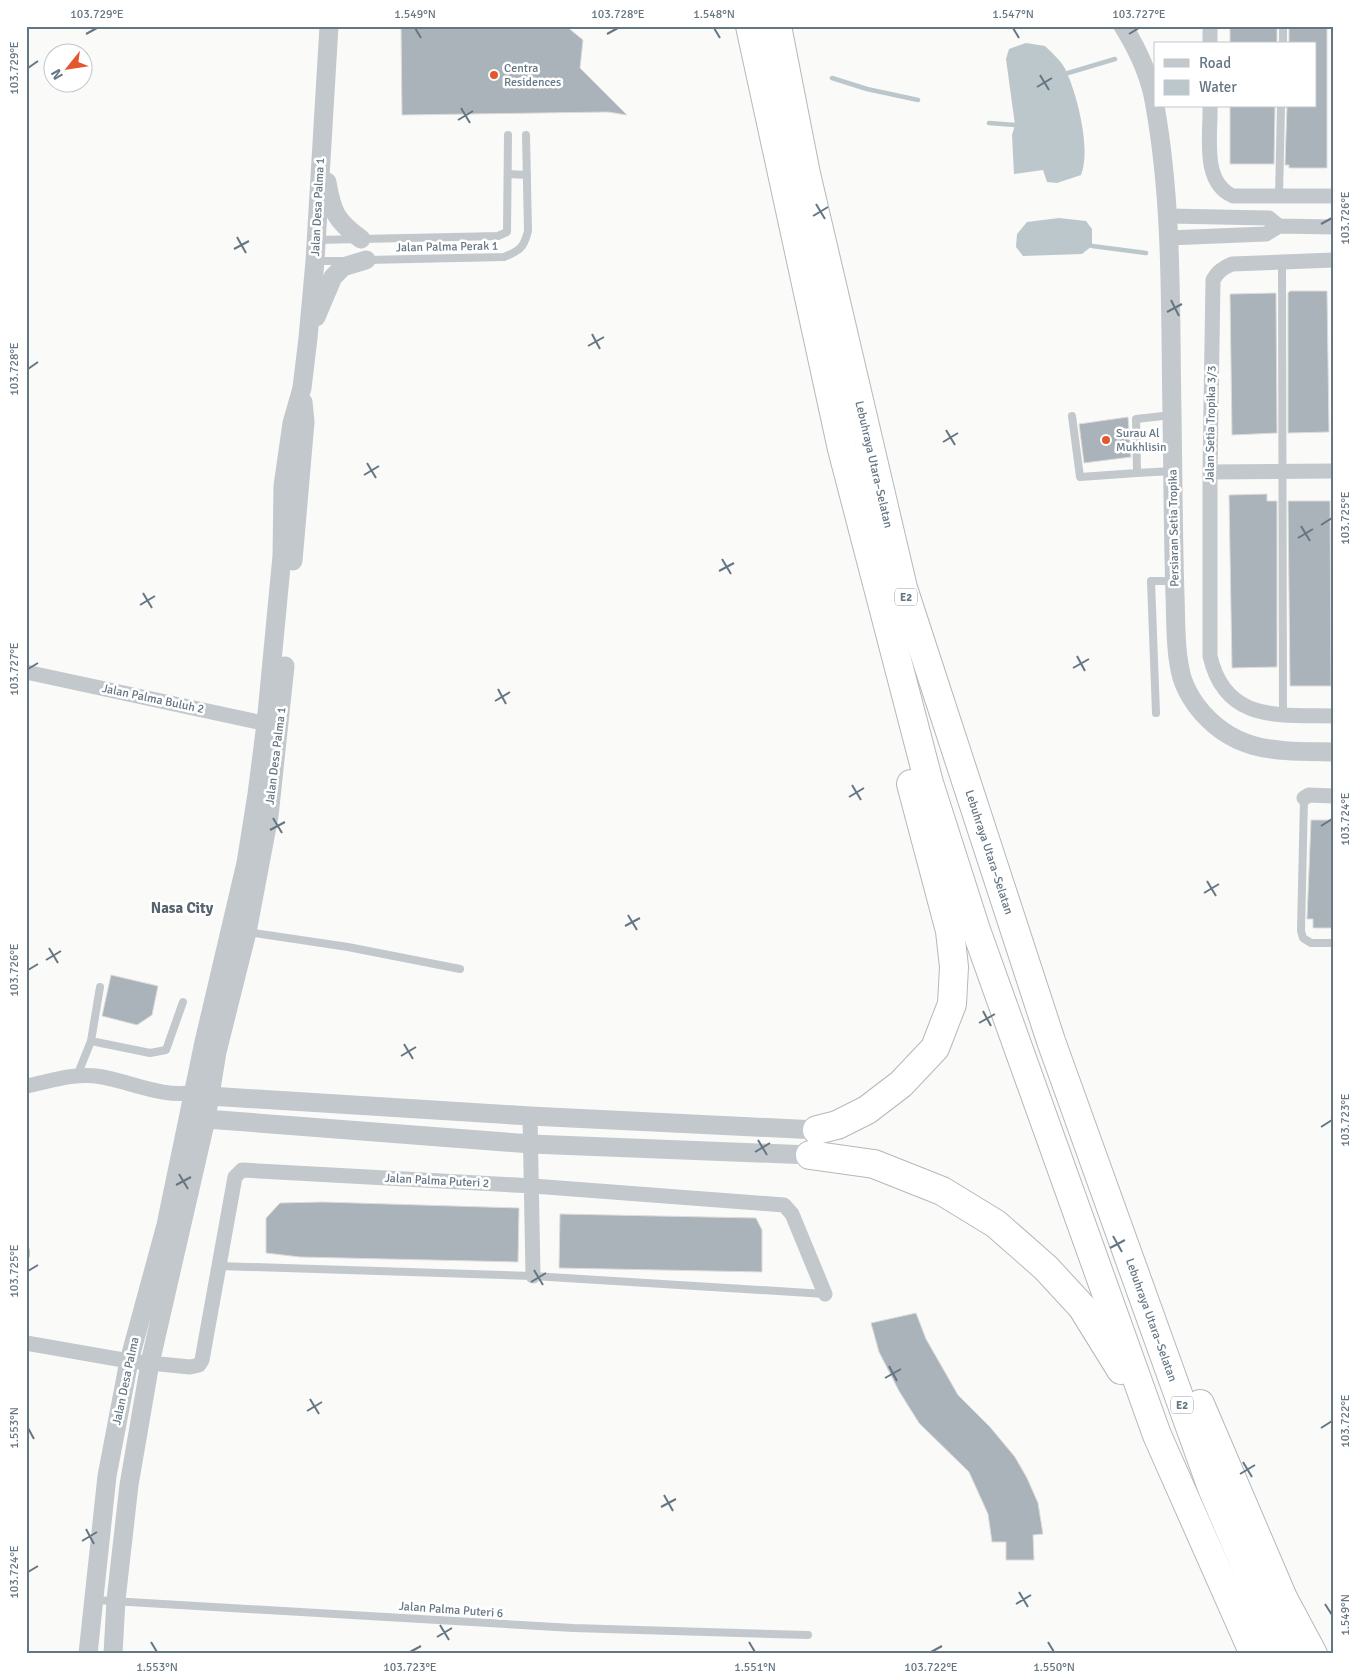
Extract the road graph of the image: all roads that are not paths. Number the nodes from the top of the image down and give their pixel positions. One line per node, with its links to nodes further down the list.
1 (329, 26): 15 (street, Jalan Desa Palma 1)
2 (750, 26): 35 (highway, Lebuhraya Utara–Selatan / E2)
3 (777, 26): 63 (highway, Lebuhraya Utara–Selatan / E2)
4 (1123, 26): 9 (street, Persiaran Setia Tropika)
5 (1210, 26): 7 (street)
6 (1283, 26): 8 (lane)
7 (1210, 42)
8 (1283, 42)
9 (1154, 101)
10 (1155, 108): 20 (street, Persiaran Setia Tropika)
11 (1210, 108): 18 (street)
12 (1281, 108): 18 (lane)
13 (508, 134): 16 (lane, Jalan Palma Perak 1)
14 (526, 135): 17 (lane, Jalan Palma Perak 1)
15 (322, 147): 26 (street); 27 (street, Jalan Desa Palma 1)
16 (508, 174): 17 (lane); 26 (lane, Jalan Palma Perak 1)
17 (527, 175): 28 (lane, Jalan Palma Perak 1)
18 (1280, 196): 19 (street)
19 (1333, 196)
20 (1168, 216): 21 (street); 25 (street, Persiaran Setia Tropika)
21 (1222, 217): 22 (street); 24 (street)
22 (1279, 226): 23 (street); 24 (street)
23 (1333, 227)
24 (1223, 236): 25 (street)
25 (1168, 238): 33 (street, Persiaran Setia Tropika)
26 (361, 239): 27 (lane, Jalan Palma Perak 1)
27 (316, 240): 30 (street, Jalan Desa Palma 1)
28 (366, 260): 30 (lane, Jalan Palma Perak 1); 32 (street)
29 (1333, 260): 31 (street, Jalan Setia Tropika 3/3)
30 (315, 261): 32 (street, Jalan Desa Palma 1)
31 (1282, 263): 38 (street, Jalan Setia Tropika 3/3); 39 (lane)
32 (308, 338): 46 (street, Jalan Desa Palma 1)
33 (1172, 415): 36 (street, Persiaran Setia Tropika); 40 (lane)
34 (1072, 416): 40 (lane)
35 (842, 450): 61 (highway); 71 (highway, Lebuhraya Utara–Selatan / E2)
36 (1173, 471): 40 (lane); 41 (street, Persiaran Setia Tropika)
37 (1333, 471): 39 (street)
38 (1210, 472): 39 (street); 44 (street, Jalan Setia Tropika 3/3)
39 (1282, 472): 44 (lane)
40 (1137, 473)
41 (1175, 581): 43 (lane); 47 (street, Persiaran Setia Tropika)
42 (26, 672): 46 (street, Jalan Palma Buluh 2)
43 (1156, 713)
44 (1283, 715): 45 (street)
45 (1333, 716)
46 (273, 725): 50 (street, Jalan Desa Palma 1); 58 (street, Jalan Desa Palma 1)
47 (1333, 752)
48 (1333, 796): 49 (street)
49 (1304, 798): 51 (lane)
50 (247, 932): 52 (lane); 58 (street, Jalan Desa Palma 1)
51 (1333, 943)
52 (460, 968)
53 (100, 987): 55 (lane)
54 (183, 1002): 55 (lane)
55 (90, 1041): 56 (lane)
56 (77, 1076): 57 (street); 58 (street)
57 (26, 1086)
58 (195, 1095): 59 (street, Jalan Desa Palma 1); 59 (street); 60 (street)
59 (198, 1116): 62 (street); 69 (street, Jalan Desa Palma); 70 (street, Jalan Desa Palma)
60 (530, 1116): 61 (street); 62 (street)
61 (813, 1143): 62 (street); 71 (highway)
62 (531, 1144): 64 (street)
63 (1092, 1152): 78 (highway, Lebuhraya Utara–Selatan / E2); 79 (highway)
64 (533, 1186): 65 (street, Jalan Palma Puteri 2); 66 (street); 67 (street, Jalan Palma Puteri 2)
65 (220, 1266): 66 (lane); 70 (street, Jalan Palma Puteri 2)
66 (533, 1276): 67 (lane)
67 (825, 1294)
68 (26, 1343): 69 (street)
69 (129, 1361): 70 (street); 72 (street, Jalan Desa Palma)
70 (150, 1363): 73 (street, Jalan Desa Palma)
71 (1157, 1435): 77 (highway, Lebuhraya Utara–Selatan / E2)
72 (93, 1600): 73 (lane, Jalan Palma Puteri 6); 75 (street, Jalan Desa Palma)
73 (116, 1600): 74 (lane, Jalan Palma Puteri 6); 76 (street, Jalan Desa Palma)
74 (808, 1635)
75 (88, 1654)
76 (112, 1654)
77 (1254, 1654)
78 (1284, 1654)
79 (1313, 1654)

